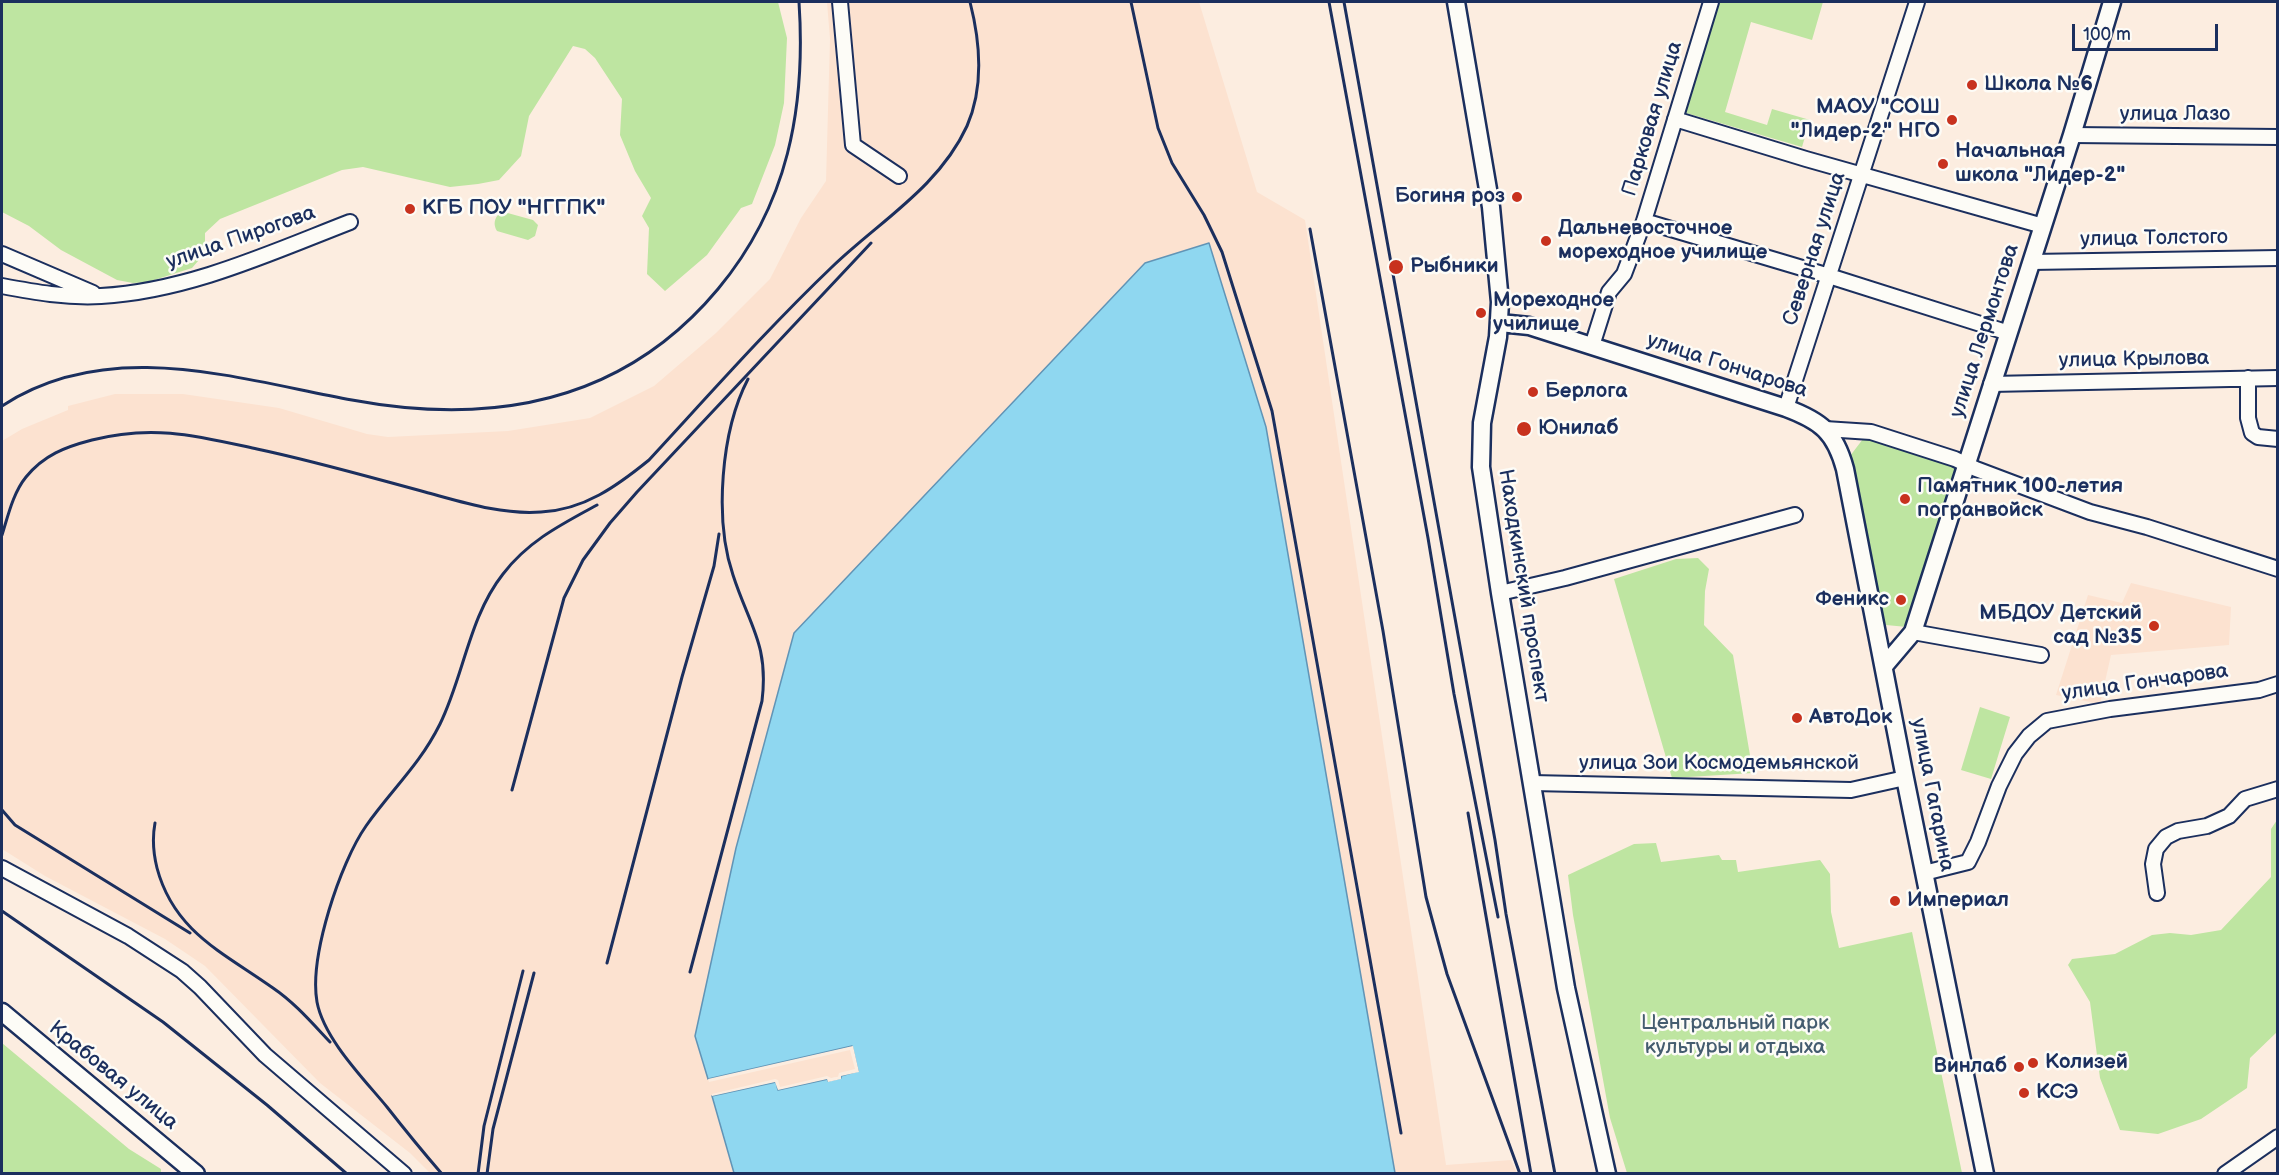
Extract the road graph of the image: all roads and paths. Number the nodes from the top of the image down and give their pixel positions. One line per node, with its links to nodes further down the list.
1 (840, 2): 10 (street)
2 (1456, 2): 20 (main road, Находкинский проспект)
3 (1711, 2): 6 (street, Парковая улица)
4 (1917, 2): 9 (street, Северная улица)
5 (2112, 2): 7 (main road, улица Лермонтова)
6 (1675, 119): 9 (street); 11 (street, Парковая улица)
7 (2072, 135): 8 (street, улица Лазо); 13 (main road, улица Лермонтова)
8 (2277, 137)
9 (1861, 175): 13 (street); 17 (street, Северная улица)
10 (898, 176)
11 (1644, 221): 17 (street); 22 (street, Парковая улица)
12 (350, 222): 19 (street, улица Пирогова)
13 (2043, 226): 16 (main road, улица Лермонтова)
14 (2, 254): 19 (street)
15 (2277, 258): 16 (street, улица Толстого)
16 (2031, 262): 21 (main road, улица Лермонтова)
17 (1828, 276): 21 (street); 26 (street, Северная улица)
18 (2, 286): 19 (street, улица Пирогова)
19 (101, 296)
20 (1500, 323): 22 (main road, улица Гончарова); 32 (main road, Находкинский проспект)
21 (2009, 333): 25 (main road, улица Лермонтова)
22 (1592, 346): 26 (main road, улица Гончарова)
23 (2248, 378): 24 (street, улица Крылова); 25 (street, улица Крылова); 28 (street)
24 (2277, 378)
25 (1991, 384): 29 (main road, улица Лермонтова)
26 (1786, 408): 27 (main road, улица Гончарова)
27 (1825, 429): 29 (street, улица Гончарова); 35 (main road, улица Гагарина)
28 (2277, 439)
29 (1966, 463): 31 (street, улица Гончарова); 33 (main road, улица Лермонтова)
30 (1795, 515): 32 (street)
31 (2277, 569)
32 (1500, 593): 38 (main road, Находкинский проспект)
33 (1913, 632): 34 (street); 35 (main road, улица Лермонтова)
34 (2041, 655)
35 (1885, 665): 37 (main road, улица Гагарина)
36 (2277, 684): 41 (street, улица Гончарова)
37 (1905, 778): 38 (street, улица Зои Космодемьянской); 41 (main road, улица Гагарина)
38 (1532, 783): 47 (main road, Находкинский проспект)
39 (2277, 789): 42 (street)
40 (2, 868): 46 (street)
41 (1924, 873): 48 (main road, улица Гагарина)
42 (2157, 893)
43 (2, 1012): 45 (main road, Крабовая улица)
44 (2277, 1137): 49 (street)
45 (196, 1173)
46 (404, 1173)
47 (1607, 1173)
48 (1985, 1173)
49 (2225, 1173)

